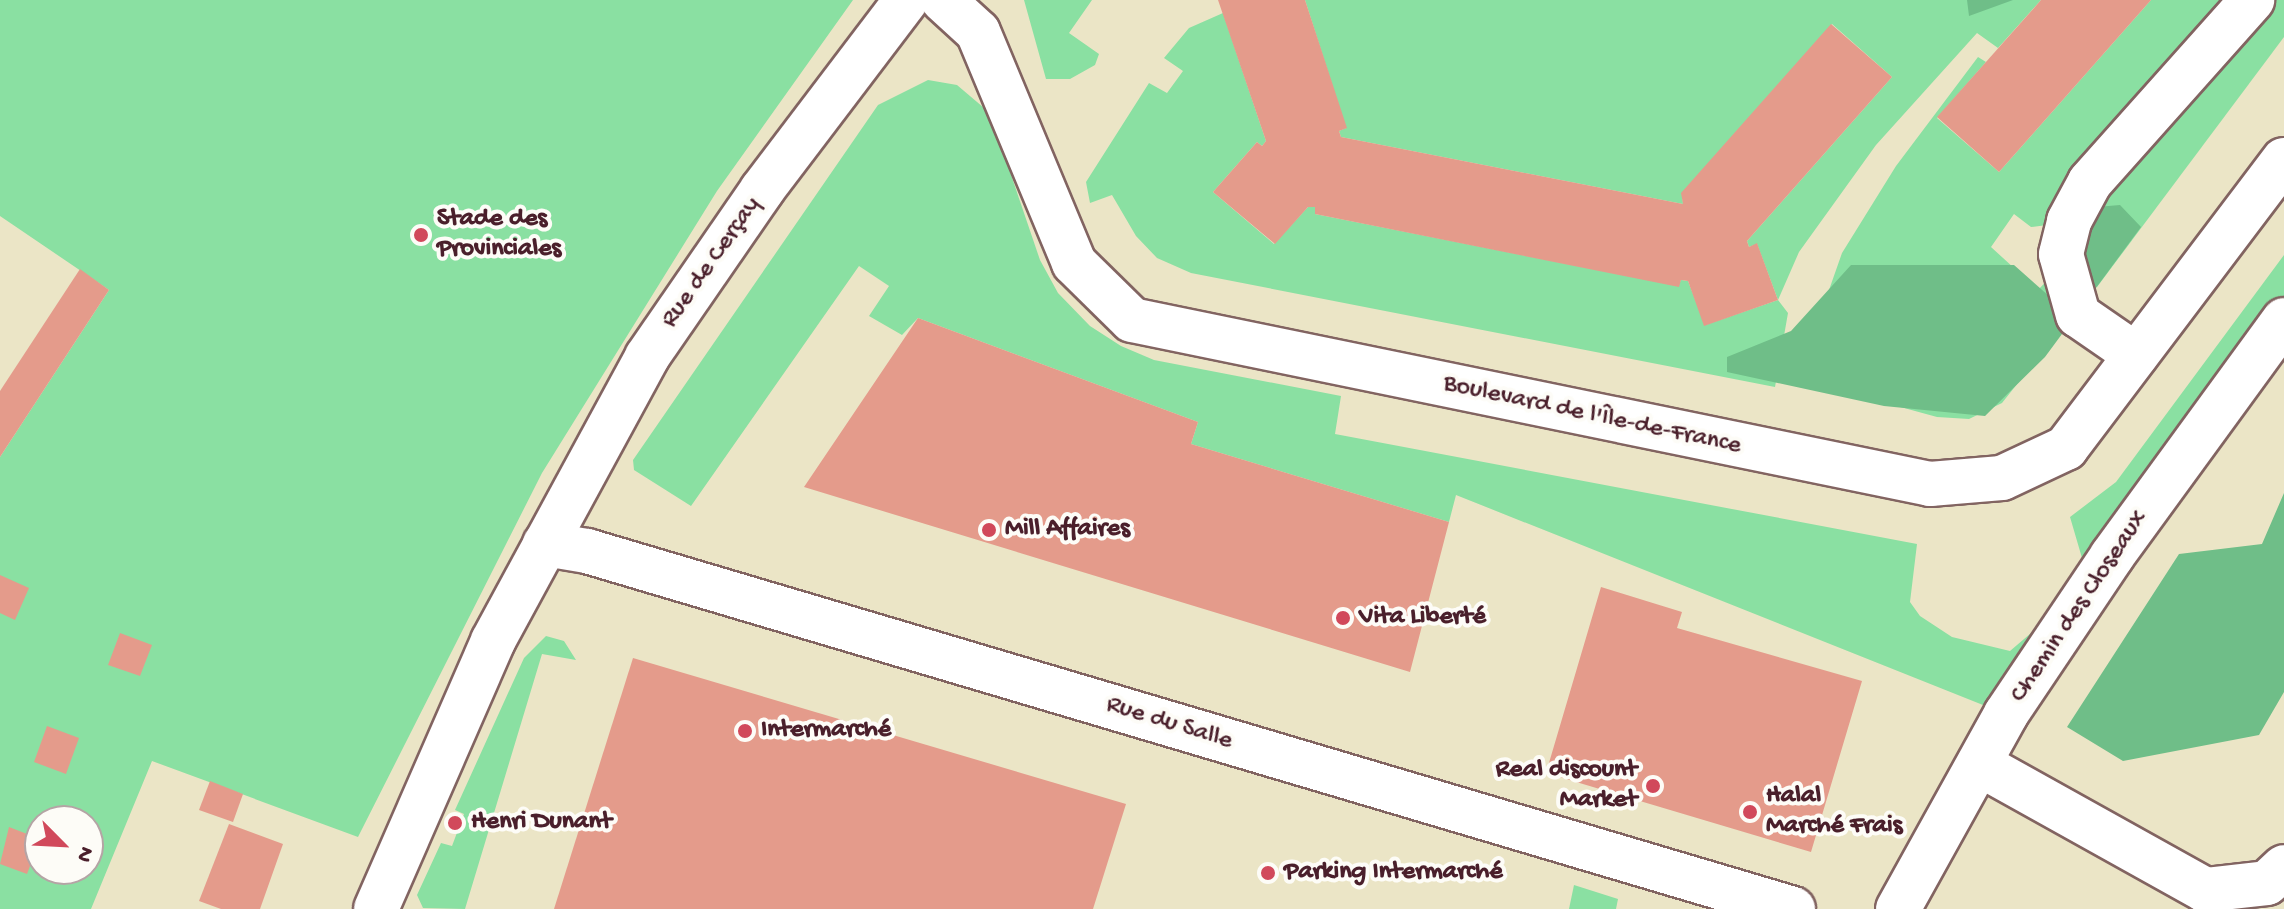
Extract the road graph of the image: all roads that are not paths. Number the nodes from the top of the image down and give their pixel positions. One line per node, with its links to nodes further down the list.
1 (906, 0): 7 (street, Rue de Cerçay)
2 (943, 0): 6 (street, Boulevard de l'Île-de-France)
3 (2252, 0): 6 (street)
4 (2284, 160): 6 (street, Boulevard de l'Île-de-France)
5 (2284, 320): 8 (street, Chemin des Closeaux)
6 (2136, 355)
7 (545, 544): 10 (street, Rue de Cerçay); 11 (street, Rue du Salle)
8 (1979, 764): 9 (street); 12 (street, Chemin des Closeaux)
9 (2284, 867)
10 (376, 909)
11 (1793, 909)
12 (1898, 909)

